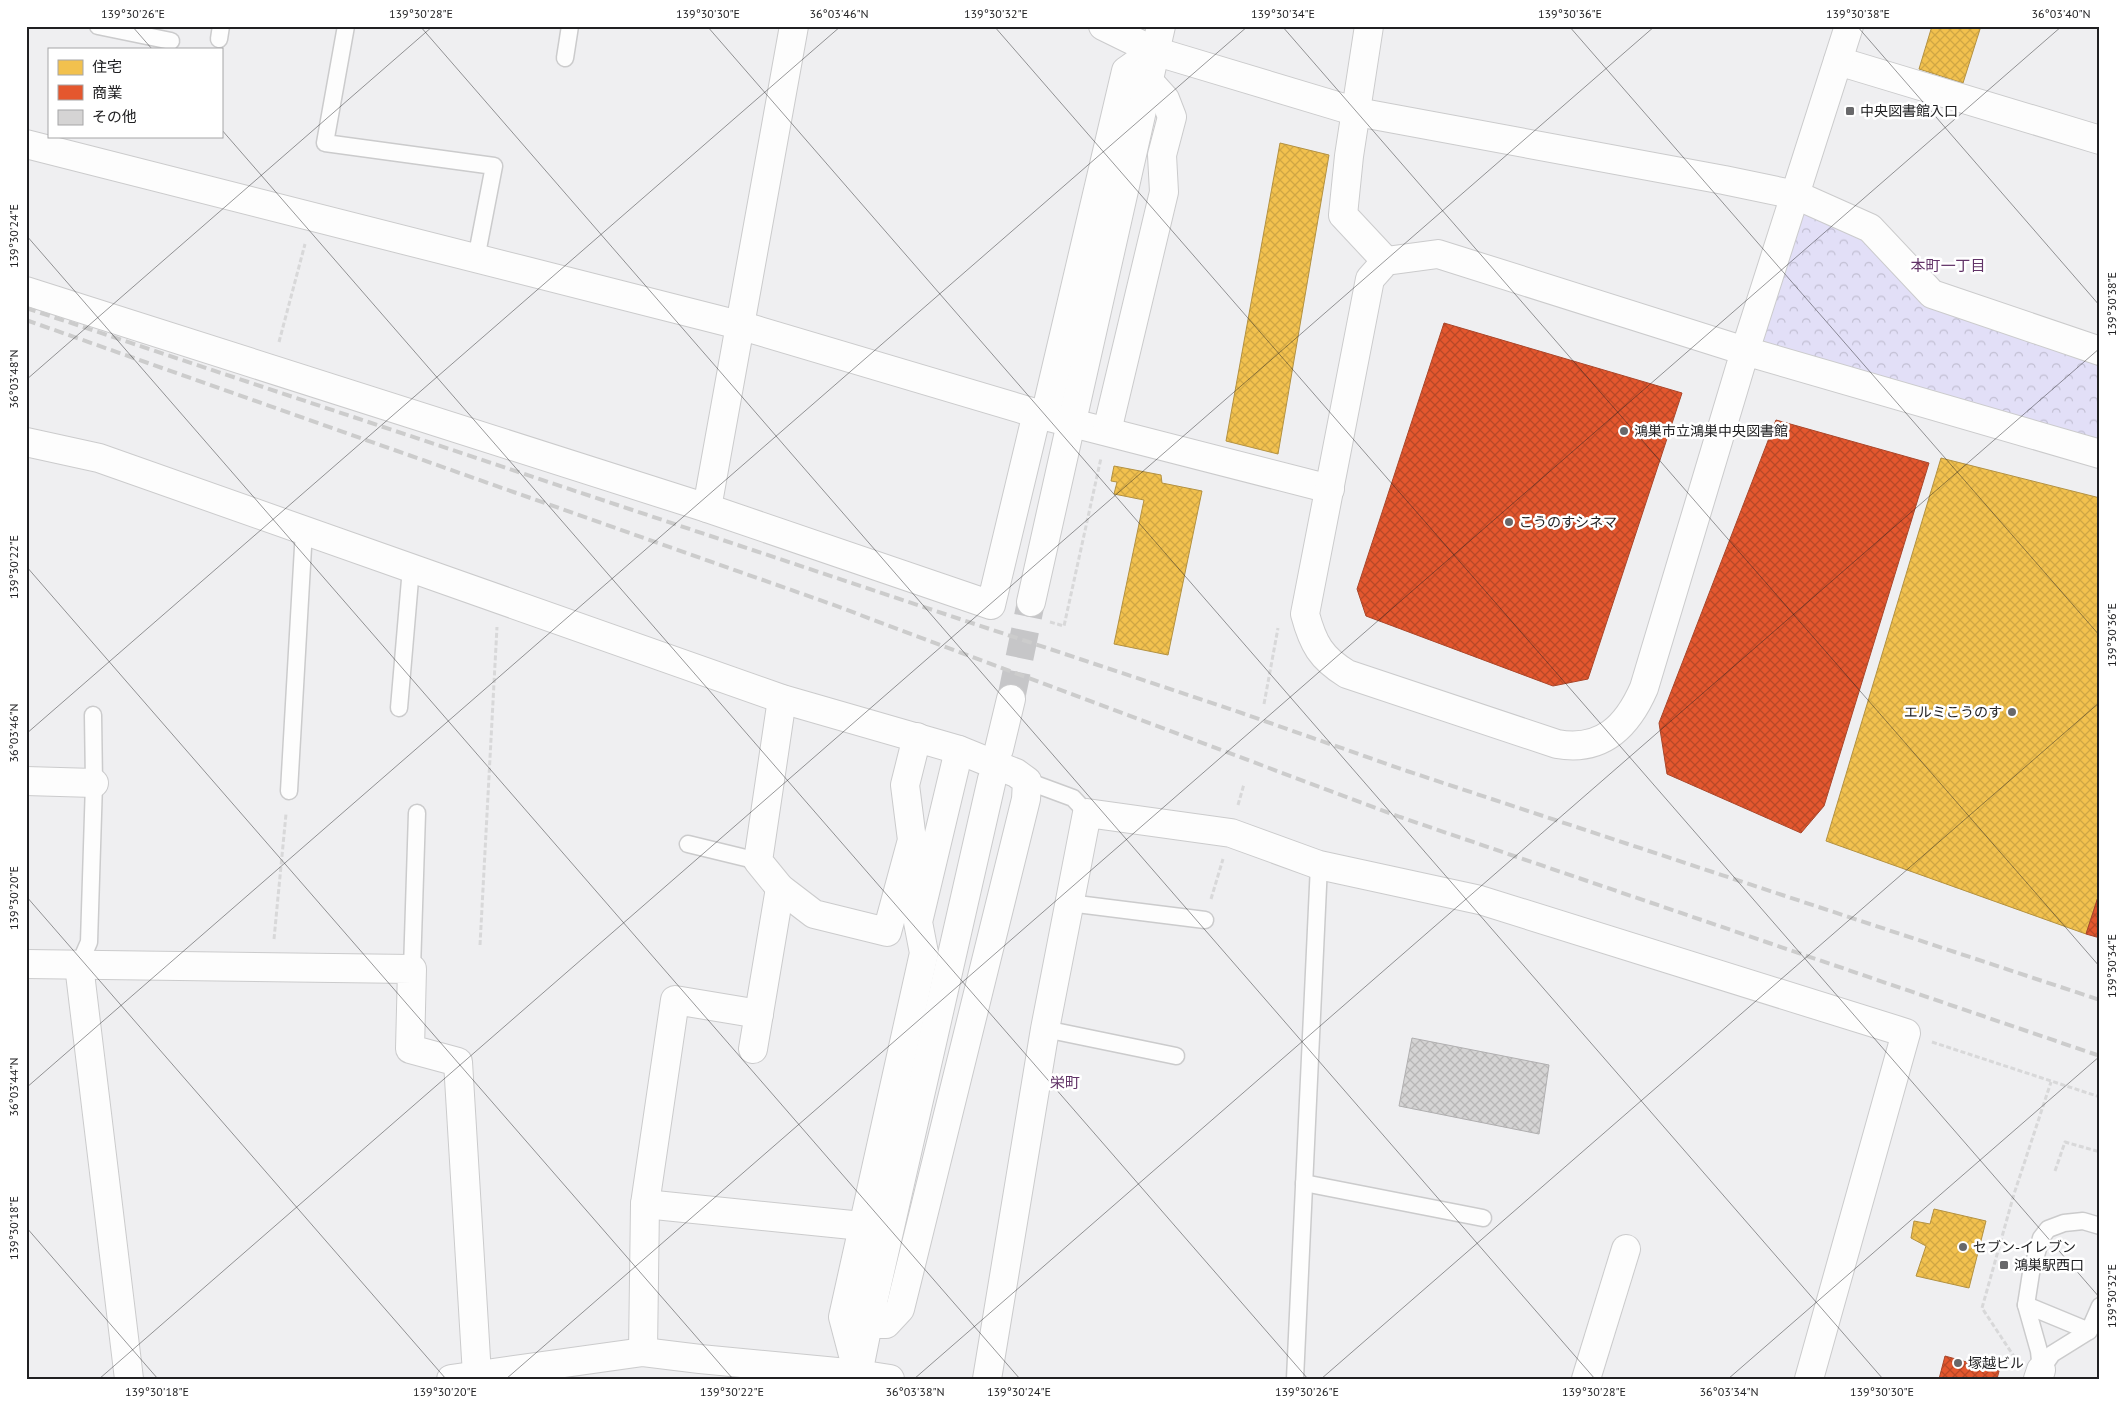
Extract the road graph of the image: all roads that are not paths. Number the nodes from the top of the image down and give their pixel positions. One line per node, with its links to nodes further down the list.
1 (98, 26): 9 (lane)
2 (346, 26): 17 (lane)
3 (570, 26): 10 (lane)
4 (794, 26): 20 (street)
5 (1103, 26): 8 (street)
6 (1368, 26): 13 (street)
7 (1849, 26): 11 (street)
8 (1157, 39): 12 (street); 13 (street); 23 (street)
9 (171, 41)
10 (564, 58)
11 (1838, 61): 14 (street); 16 (street)
12 (1147, 79): 24 (street); 31 (street)
13 (1357, 112): 16 (street); 18 (street)
14 (2100, 140)
15 (26, 144): 17 (street)
16 (1796, 195): 21 (street); 22 (street)
17 (476, 259): 20 (street)
18 (1386, 261): 21 (street); 27 (street)
19 (26, 291): 28 (street)
20 (739, 326): 23 (street); 28 (street)
21 (1745, 351): 26 (street); 27 (street)
22 (2100, 352)
23 (1041, 414): 24 (street); 28 (street)
24 (1107, 431): 27 (street)
25 (26, 442): 29 (street)
26 (2100, 454)
27 (1330, 488)
28 (707, 508)
29 (304, 530): 30 (street); 43 (lane)
30 (411, 568): 32 (street); 34 (lane)
31 (1031, 602)
32 (782, 699): 36 (street); 47 (street)
33 (1011, 699): 37 (street)
34 (399, 708)
35 (94, 715): 42 (lane)
36 (917, 737): 38 (street); 49 (street)
37 (999, 749)
38 (959, 750): 41 (street); 62 (street)
39 (992, 778): 67 (street)
40 (26, 780): 42 (street)
41 (1027, 780): 45 (lane); 67 (street)
42 (94, 783): 53 (lane)
43 (289, 791)
44 (417, 813): 54 (lane)
45 (1087, 813): 48 (street); 50 (street)
46 (688, 844): 47 (lane)
47 (758, 861): 49 (street)
48 (1319, 865): 59 (lane); 78 (street)
49 (780, 888): 55 (street)
50 (1069, 903): 51 (lane); 56 (street)
51 (1205, 920)
52 (26, 964): 53 (street)
53 (79, 965): 54 (street); 73 (street)
54 (412, 969): 72 (street)
55 (759, 1014): 57 (street); 60 (street)
56 (1046, 1029): 58 (lane); 75 (street)
57 (754, 1049)
58 (1176, 1056)
59 (1304, 1183): 61 (lane); 76 (lane)
60 (645, 1204): 62 (street); 69 (street)
61 (1483, 1218)
62 (862, 1226): 71 (street)
63 (2100, 1226): 65 (lane)
64 (1626, 1249): 77 (street)
65 (2026, 1305): 68 (lane); 70 (lane)
66 (2100, 1306): 68 (lane)
67 (868, 1324): 71 (street)
68 (2089, 1331): 70 (lane)
69 (643, 1352): 71 (street); 72 (street)
70 (2040, 1374)
71 (858, 1376): 74 (street)
72 (464, 1377)
73 (129, 1379)
74 (890, 1379)
75 (987, 1379)
76 (1295, 1379)
77 (1586, 1379)
78 (1809, 1379)

